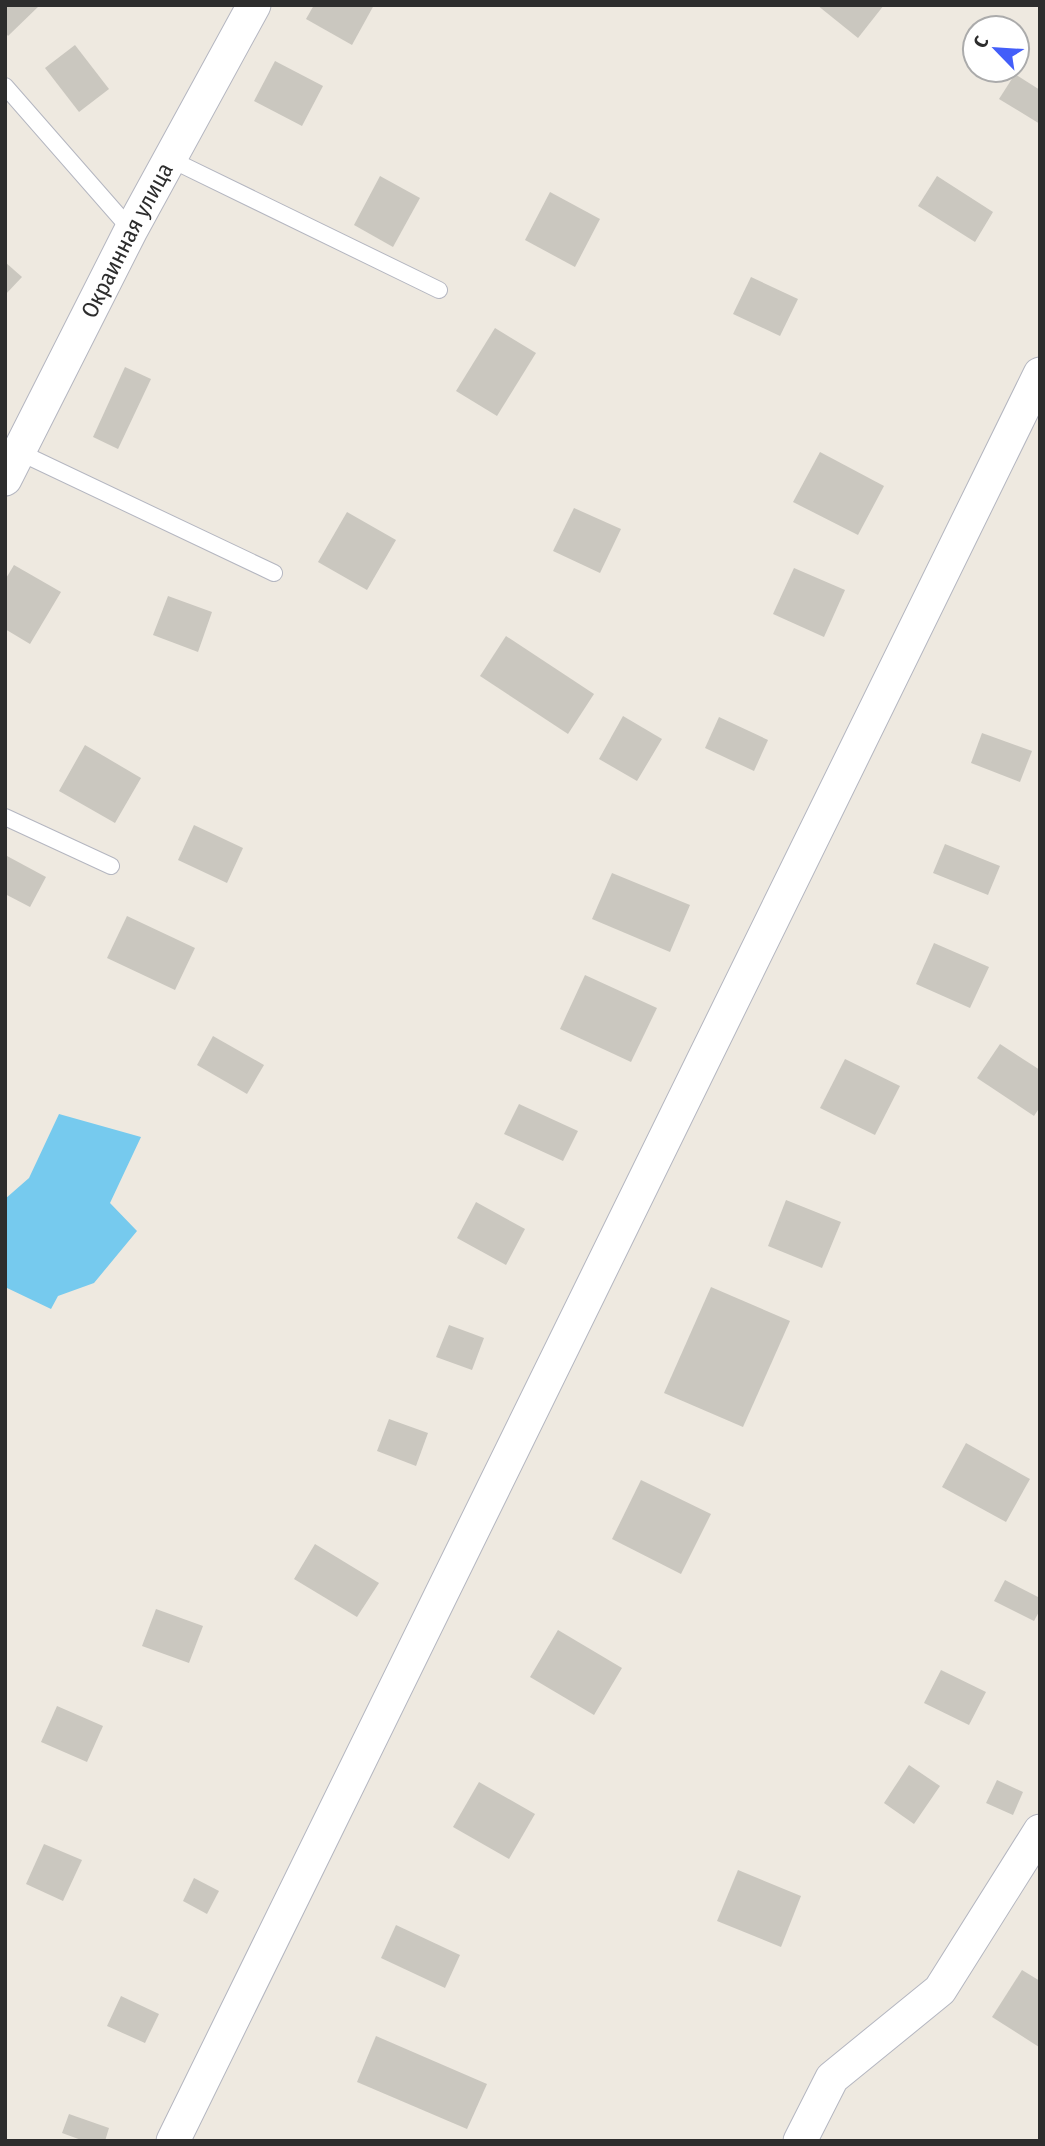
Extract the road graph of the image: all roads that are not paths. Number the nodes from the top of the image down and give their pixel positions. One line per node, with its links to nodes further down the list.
1 (254, 5): 3 (street, Окраинная улица)
2 (5, 86): 4 (lane)
3 (170, 159): 4 (street, Окраинная улица); 5 (lane)
4 (131, 230): 7 (street, Окраинная улица)
5 (439, 290)
6 (1040, 374): 12 (street)
7 (12, 466): 8 (lane)
8 (274, 573)
9 (5, 817): 10 (lane)
10 (111, 866)
11 (1040, 1831): 13 (street)
12 (173, 2141)
13 (800, 2141)

